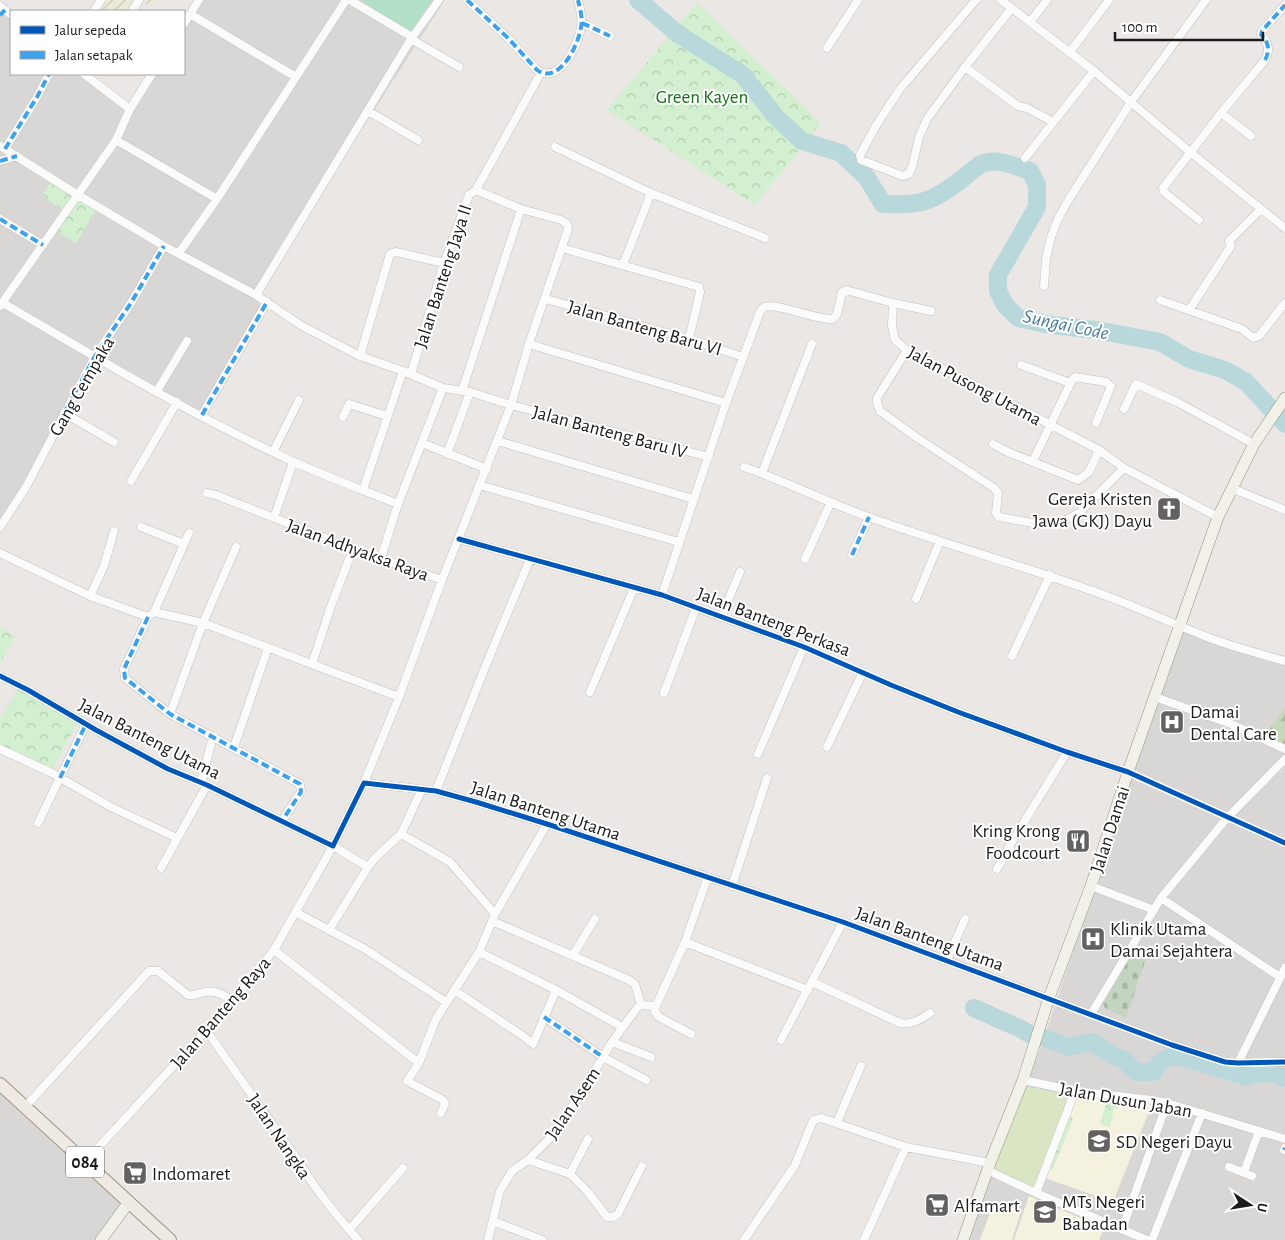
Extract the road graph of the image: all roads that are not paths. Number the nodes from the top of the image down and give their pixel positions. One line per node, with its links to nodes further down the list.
1 (199, 0): 15 (street)
2 (346, 0): 29 (street)
3 (350, 0): 20 (street)
4 (439, 0): 20 (street)
5 (467, 0): 18 (street)
6 (578, 0): 18 (street)
7 (858, 0): 21 (street)
8 (976, 0): 23 (street)
9 (1001, 0): 14 (street)
10 (1047, 0): 17 (street)
11 (1110, 0): 22 (street)
12 (1206, 0): 31 (street)
13 (1285, 5): 34 (street)
14 (1011, 10): 17 (street); 23 (street)
15 (190, 14): 16 (street); 29 (street)
16 (185, 22)
17 (1030, 22): 22 (street)
18 (582, 23): 19 (street)
19 (610, 36)
20 (411, 38): 24 (street); 33 (street)
21 (827, 48)
22 (1070, 52): 25 (street)
23 (965, 67): 35 (street)
24 (459, 68)
25 (1094, 71): 31 (street); 35 (street)
26 (48, 75): 40 (street)
27 (90, 75): 32 (street)
28 (151, 75): 32 (street)
29 (296, 77): 48 (street)
30 (538, 78): 45 (street, Jalan Banteng Jaya II)
31 (1131, 102): 41 (street); 61 (street)
32 (130, 109): 37 (street)
33 (368, 111): 38 (street); 62 (street)
34 (1221, 113): 36 (street); 41 (street)
35 (1053, 122): 43 (street)
36 (1251, 136)
37 (116, 140): 47 (street); 48 (street)
38 (418, 140)
39 (555, 147): 46 (street)
40 (3, 148): 42 (street, Jalan Banteng Baru IV)
41 (1190, 152): 49 (street); 52 (street)
42 (17, 156): 44 (street); 47 (street, Jalan Banteng Baru IV)
43 (1025, 158)
44 (0, 161)
45 (476, 190): 50 (street); 59 (street, Jalan Banteng Jaya II)
46 (651, 193): 54 (street); 60 (street)
47 (78, 196): 55 (street); 56 (street, Jalan Banteng Baru IV)
48 (216, 199): 58 (street)
49 (1261, 208): 53 (street); 69 (street)
50 (521, 209): 57 (street); 84 (street)
51 (0, 219): 55 (street)
52 (1199, 220)
53 (1285, 228)
54 (766, 238)
55 (43, 245): 64 (street)
56 (164, 246): 58 (street, Jalan Banteng Baru IV); 76 (street, Gang Cempaka)
57 (562, 248): 60 (street); 63 (street)
58 (179, 253): 62 (street, Jalan Banteng Baru IV)
59 (444, 263): 77 (street); 80 (street, Jalan Banteng Jaya II)
60 (623, 265): 71 (street)
61 (1044, 286)
62 (256, 295): 66 (street, Jalan Banteng Baru IV)
63 (546, 299): 71 (street, Jalan Banteng Baru VI); 73 (street)
64 (2, 300): 76 (street)
65 (1160, 300): 69 (street)
66 (266, 302): 77 (street, Jalan Banteng Baru IV); 92 (street)
67 (893, 303): 70 (street); 75 (street, Jalan Pusong Utama); 78 (street)
68 (1285, 303): 69 (street)
69 (1189, 310)
70 (931, 311)
71 (689, 339): 78 (street, Jalan Banteng Baru VI)
72 (188, 341): 83 (street)
73 (529, 344): 88 (street); 89 (street)
74 (812, 344): 111 (street)
75 (908, 350): 96 (street, Jalan Pusong Utama); 109 (street)
76 (95, 356): 83 (street); 91 (street, Gang Cempaka)
77 (360, 356): 80 (street, Jalan Banteng Baru IV)
78 (743, 357): 88 (street)
79 (1022, 365): 81 (street)
80 (407, 373): 82 (street, Jalan Banteng Baru IV); 93 (street, Jalan Banteng Jaya II)
81 (1070, 383): 95 (street); 96 (street)
82 (443, 388): 84 (street, Jalan Banteng Baru IV); 99 (street)
83 (157, 391): 87 (street)
84 (466, 392): 89 (street, Jalan Banteng Baru IV); 104 (street)
85 (1285, 398): 101 (main road, Jalan Damai)
86 (299, 400): 103 (street)
87 (177, 402): 92 (street); 112 (street)
88 (726, 403): 105 (street)
89 (511, 405): 97 (street); 105 (street, Jalan Banteng Baru IV)
90 (1124, 409): 101 (street)
91 (64, 414): 98 (street); 124 (street, Gang Cempaka)
92 (202, 415): 103 (street)
93 (387, 416): 94 (street); 115 (street, Jalan Banteng Jaya II)
94 (342, 417)
95 (1096, 423)
96 (1050, 425): 102 (street, Jalan Pusong Utama); 106 (street)
97 (498, 441): 110 (street); 117 (street)
98 (114, 442)
99 (422, 443): 104 (street); 119 (street)
100 (993, 444): 106 (street)
101 (1254, 444): 114 (main road, Jalan Damai)
102 (1099, 450): 106 (street); 109 (street, Jalan Pusong Utama)
103 (272, 452): 107 (street)
104 (447, 454): 110 (street)
105 (709, 457): 117 (street)
106 (1033, 461)
107 (293, 462): 115 (street); 123 (street)
108 (744, 467): 111 (street)
109 (1124, 468): 122 (street, Jalan Pusong Utama)
110 (487, 469): 113 (street)
111 (762, 473): 118 (street)
112 (131, 481)
113 (479, 485): 128 (street); 130 (street)
114 (1231, 488): 120 (street); 122 (main road, Jalan Damai)
115 (363, 490): 119 (street)
116 (207, 493): 123 (street, Jalan Adhyaksa Raya)
117 (693, 499): 130 (street)
118 (831, 502): 121 (street); 138 (street)
119 (398, 504): 136 (street)
120 (1285, 510)
121 (869, 517): 129 (street); 135 (street)
122 (1218, 517): 150 (main road, Jalan Damai)
123 (274, 518): 133 (street, Jalan Adhyaksa Raya)
124 (0, 527)
125 (141, 527): 131 (street)
126 (114, 531): 144 (street)
127 (189, 533): 131 (street)
128 (459, 540): 137 (street, Jalan Banteng Perkasa); 141 (street)
129 (940, 541): 140 (street); 145 (street)
130 (679, 542): 143 (street)
131 (184, 544): 147 (street)
132 (236, 547): 149 (street)
133 (353, 549): 136 (street, Jalan Adhyaksa Raya); 155 (street)
134 (0, 553): 144 (street)
135 (852, 555)
136 (381, 558): 141 (street, Jalan Adhyaksa Raya)
137 (530, 559): 142 (street, Jalan Banteng Perkasa); 178 (street)
138 (805, 559)
139 (740, 572): 148 (street)
140 (1050, 575): 150 (street); 153 (street)
141 (442, 580): 160 (street)
142 (634, 588): 143 (street, Jalan Banteng Perkasa); 158 (street)
143 (662, 595): 146 (street, Jalan Banteng Perkasa)
144 (90, 596): 147 (street)
145 (916, 599)
146 (696, 608): 148 (street, Jalan Banteng Perkasa); 159 (street)
147 (151, 615): 149 (street); 162 (street)
148 (721, 617): 151 (street, Jalan Banteng Perkasa)
149 (203, 624): 152 (street); 162 (street)
150 (1180, 626): 154 (street); 161 (main road, Jalan Damai)
151 (804, 647): 156 (street, Jalan Banteng Perkasa); 170 (street)
152 (268, 648): 155 (street); 166 (street)
153 (1012, 656)
154 (1285, 661)
155 (312, 664): 160 (street)
156 (863, 672): 165 (street); 169 (street, Jalan Banteng Perkasa)
157 (0, 676): 163 (street, Jalan Banteng Utama)
158 (590, 692)
159 (664, 693)
160 (400, 697): 175 (street)
161 (1155, 697): 168 (street); 172 (main road, Jalan Damai)
162 (170, 714): 164 (street)
163 (86, 724): 173 (street); 176 (street, Jalan Banteng Utama)
164 (213, 736): 166 (street); 176 (street)
165 (827, 747)
166 (234, 748): 180 (street)
167 (0, 749): 173 (street)
168 (1285, 749)
169 (1068, 752): 172 (street, Jalan Banteng Perkasa); 189 (street)
170 (758, 754)
171 (1285, 759): 179 (street)
172 (1128, 772): 179 (street, Jalan Banteng Perkasa); 192 (main road, Jalan Damai)
173 (60, 778): 181 (street); 184 (street)
174 (767, 778): 191 (street)
175 (364, 783): 177 (street, Jalan Banteng Utama); 186 (street)
176 (204, 784): 180 (street, Jalan Banteng Utama); 184 (street)
177 (422, 789): 178 (street, Jalan Banteng Utama); 183 (street)
178 (436, 791): 182 (street, Jalan Banteng Utama)
179 (1227, 818): 185 (street, Jalan Banteng Perkasa); 193 (street)
180 (282, 822): 186 (street, Jalan Banteng Utama)
181 (38, 823)
182 (547, 824): 190 (street, Jalan Banteng Utama); 196 (street)
183 (401, 834): 187 (street); 196 (street)
184 (177, 838): 188 (street)
185 (1285, 843)
186 (333, 846): 187 (street, Jalan Banteng Utama); 195 (street, Jalan Banteng Raya)
187 (368, 867): 200 (street)
188 (161, 868)
189 (997, 870)
190 (707, 878): 191 (street, Jalan Banteng Utama); 201 (street)
191 (732, 886): 199 (street, Jalan Banteng Utama)
192 (1091, 886): 194 (street); 212 (main road, Jalan Damai)
193 (1161, 898): 194 (street); 207 (street)
194 (1154, 910): 218 (street)
195 (295, 912): 200 (street); 202 (street, Jalan Banteng Raya)
196 (493, 918): 203 (street); 204 (street)
197 (595, 919): 204 (street)
198 (965, 919): 205 (street)
199 (843, 922): 205 (street, Jalan Banteng Utama); 208 (street)
200 (328, 930): 214 (street)
201 (685, 942): 211 (street); 216 (street)
202 (274, 950): 213 (street, Jalan Banteng Raya); 228 (street)
203 (479, 952): 209 (street); 210 (street)
204 (573, 956): 215 (street)
205 (946, 960): 212 (street, Jalan Banteng Utama)
206 (1285, 968): 207 (street)
207 (1280, 978): 229 (street)
208 (812, 982): 211 (street); 217 (street)
209 (454, 990): 214 (street); 219 (street)
210 (556, 990): 219 (street); 220 (street)
211 (808, 990): 223 (street)
212 (1049, 998): 218 (street, Jalan Banteng Utama); 232 (main road, Jalan Damai)
213 (233, 1001): 221 (street, Jalan Banteng Raya); 236 (street)
214 (446, 1002): 228 (street)
215 (641, 1005): 216 (street); 220 (street, Jalan Asem)
216 (656, 1006): 222 (street)
217 (930, 1013)
218 (1090, 1014): 229 (street, Jalan Banteng Utama)
219 (544, 1017): 225 (street)
220 (622, 1027): 224 (street, Jalan Asem)
221 (206, 1030): 244 (street, Jalan Banteng Raya); 256 (street, Jalan Nangka)
222 (690, 1034)
223 (781, 1040)
224 (612, 1042): 225 (street, Jalan Asem); 226 (street)
225 (602, 1057): 231 (street); 245 (street, Jalan Asem)
226 (652, 1057)
227 (1285, 1062): 229 (street, Jalan Banteng Utama)
228 (418, 1063): 237 (street)
229 (1238, 1063)
230 (861, 1066): 239 (street)
231 (646, 1080)
232 (1023, 1080): 234 (street, Jalan Dusun Jaban); 247 (main road, Jalan Damai)
233 (0, 1084): 236 (main road, 084)
234 (1075, 1091): 235 (street, Jalan Dusun Jaban); 253 (street)
235 (1167, 1103): 238 (street, Jalan Dusun Jaban); 257 (street)
236 (25, 1107): 244 (main road, 084)
237 (441, 1113)
238 (1201, 1115): 240 (street, Jalan Dusun Jaban); 268 (street)
239 (837, 1122): 243 (street); 264 (street)
240 (1258, 1133): 242 (street, Jalan Dusun Jaban); 250 (street)
241 (588, 1139): 251 (street)
242 (1285, 1139)
243 (906, 1147): 247 (street); 265 (street)
244 (85, 1162): 254 (main road, 084)
245 (525, 1162): 251 (street); 255 (street, Jalan Asem)
246 (642, 1166): 251 (street)
247 (988, 1166): 253 (street); 266 (main road, Jalan Damai)
248 (1229, 1167): 250 (street)
249 (403, 1168): 256 (street)
250 (1244, 1172): 252 (street)
251 (570, 1174)
252 (1252, 1176)
253 (1036, 1193): 257 (street)
254 (129, 1202): 259 (main road); 260 (main road, 084)
255 (493, 1221): 262 (street, Jalan Asem); 263 (street)
256 (349, 1230): 261 (street, Jalan Nangka)
257 (1122, 1230): 258 (street)
258 (1132, 1237): 267 (street)
259 (101, 1240)
260 (170, 1240)
261 (358, 1240)
262 (488, 1240)
263 (542, 1240)
264 (744, 1240)
265 (864, 1240)
266 (963, 1240)
267 (1147, 1240)
268 (1152, 1240)

